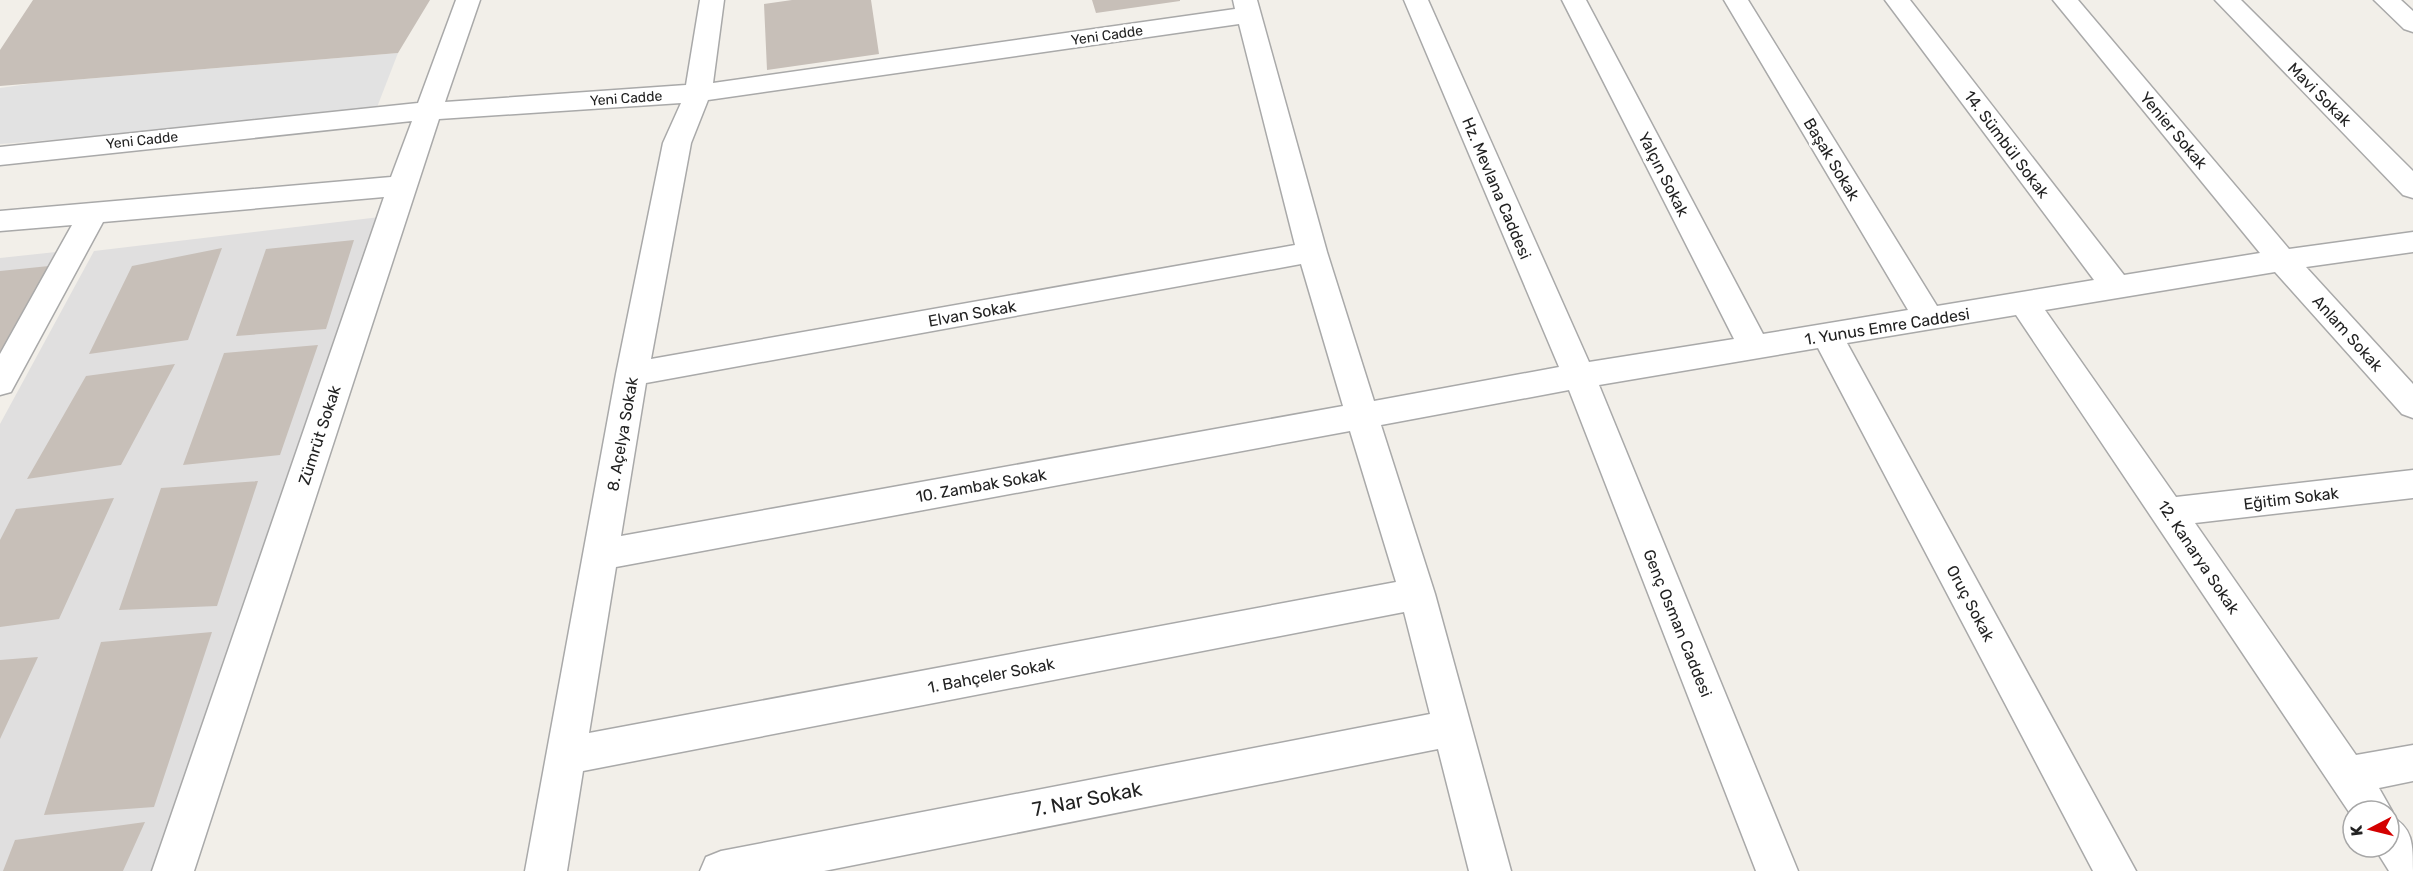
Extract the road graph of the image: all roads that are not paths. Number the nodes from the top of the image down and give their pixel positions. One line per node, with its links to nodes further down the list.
1 (468, 0): 13 (street, Zümrüt Sokak)
2 (712, 0): 12 (street, 8. Açelya Sokak)
3 (1416, 0): 28 (street, Hz. Mevlana Caddesi)
4 (1574, 0): 26 (street, Yalçın Sokak)
5 (1736, 0): 24 (street, Başak Sokak)
6 (1897, 0): 22 (street, 14. Sümbül Sokak)
7 (2065, 0): 21 (street, Yenier Sokak)
8 (2227, 0): 16 (street, Mavi Sokak)
9 (2386, 0): 11 (street)
10 (1247, 7): 12 (street, Yeni Cadde); 20 (street)
11 (2413, 24)
12 (698, 93): 13 (street, Yeni Cadde); 27 (street, 8. Açelya Sokak)
13 (428, 112): 14 (street, Yeni Cadde); 15 (street, Zümrüt Sokak)
14 (0, 156)
15 (402, 186): 17 (street); 43 (street, Zümrüt Sokak)
16 (2413, 188)
17 (93, 213): 18 (street); 29 (street)
18 (0, 221)
19 (2413, 242): 21 (street, 1. Yunus Emre Caddesi)
20 (1312, 252): 27 (street, Elvan Sokak); 31 (street)
21 (2282, 260): 22 (street, 1. Yunus Emre Caddesi); 30 (street, Anlam Sokak)
22 (2116, 287): 23 (street, 1. Yunus Emre Caddesi)
23 (2025, 304): 24 (street, 1. Yunus Emre Caddesi); 33 (street, 12. Kanarya Sokak)
24 (1929, 319): 25 (street, 1. Yunus Emre Caddesi)
25 (1827, 336): 26 (street, 1. Yunus Emre Caddesi); 48 (street, Oruç Sokak)
26 (1754, 347): 28 (street, 1. Yunus Emre Caddesi)
27 (632, 374): 34 (street, 8. Açelya Sokak)
28 (1579, 376): 31 (street, 1. Yunus Emre Caddesi); 47 (street, Genç Osman Caddesi)
29 (0, 383)
30 (2413, 405)
31 (1361, 414): 34 (street, 10. Zambak Sokak); 35 (street)
32 (2413, 484): 33 (street, Eğitim Sokak)
33 (2169, 512): 39 (street, 12. Kanarya Sokak)
34 (601, 555): 37 (street, 8. Açelya Sokak)
35 (1417, 594): 36 (street); 37 (street, 1. Bahçeler Sokak)
36 (1452, 728): 45 (street, 7. Nar Sokak); 46 (street)
37 (566, 756): 44 (street, 8. Açelya Sokak)
38 (2413, 763): 39 (street)
39 (2347, 774): 40 (street, 12. Kanarya Sokak)
40 (2364, 799)
41 (2401, 852): 42 (street)
42 (2413, 870)
43 (173, 871)
44 (546, 871)
45 (721, 871)
46 (1490, 871)
47 (1777, 871)
48 (2115, 871)

